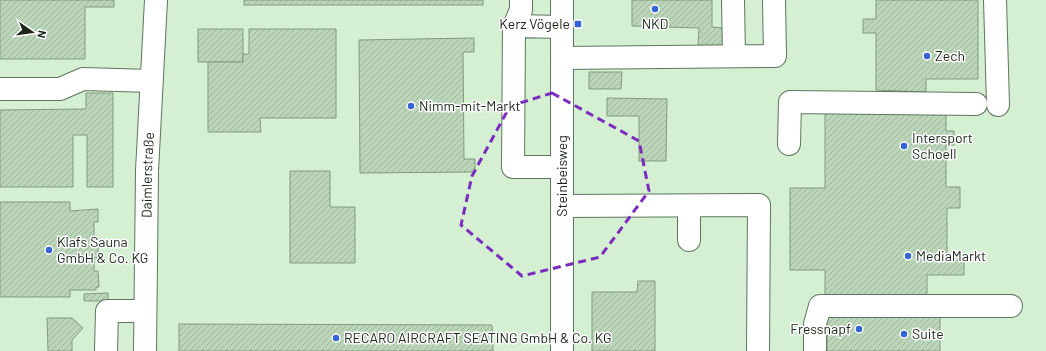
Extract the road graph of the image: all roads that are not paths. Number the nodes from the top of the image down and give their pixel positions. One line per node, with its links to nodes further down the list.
1 (156, 0): 11 (street, Daimlerstraße)
2 (521, 0): 7 (street)
3 (562, 0): 8 (street, Steinbeisweg)
4 (734, 0): 9 (street)
5 (774, 0): 9 (street)
6 (995, 0): 14 (street)
7 (514, 26): 8 (street); 16 (street)
8 (562, 27): 10 (street, Steinbeisweg)
9 (734, 56): 10 (street)
10 (562, 58): 16 (street, Steinbeisweg)
11 (151, 81): 12 (street); 21 (street, Daimlerstraße)
12 (0, 89)
13 (976, 104): 15 (street)
14 (998, 105)
15 (789, 144)
16 (562, 167): 17 (street, Steinbeisweg)
17 (562, 206): 18 (street); 24 (street, Steinbeisweg)
18 (689, 206): 19 (street); 25 (street)
19 (689, 240)
20 (1011, 306): 26 (street)
21 (145, 311): 22 (street); 23 (street, Daimlerstraße)
22 (106, 351)
23 (145, 351)
24 (562, 351)
25 (758, 351)
26 (815, 351)

